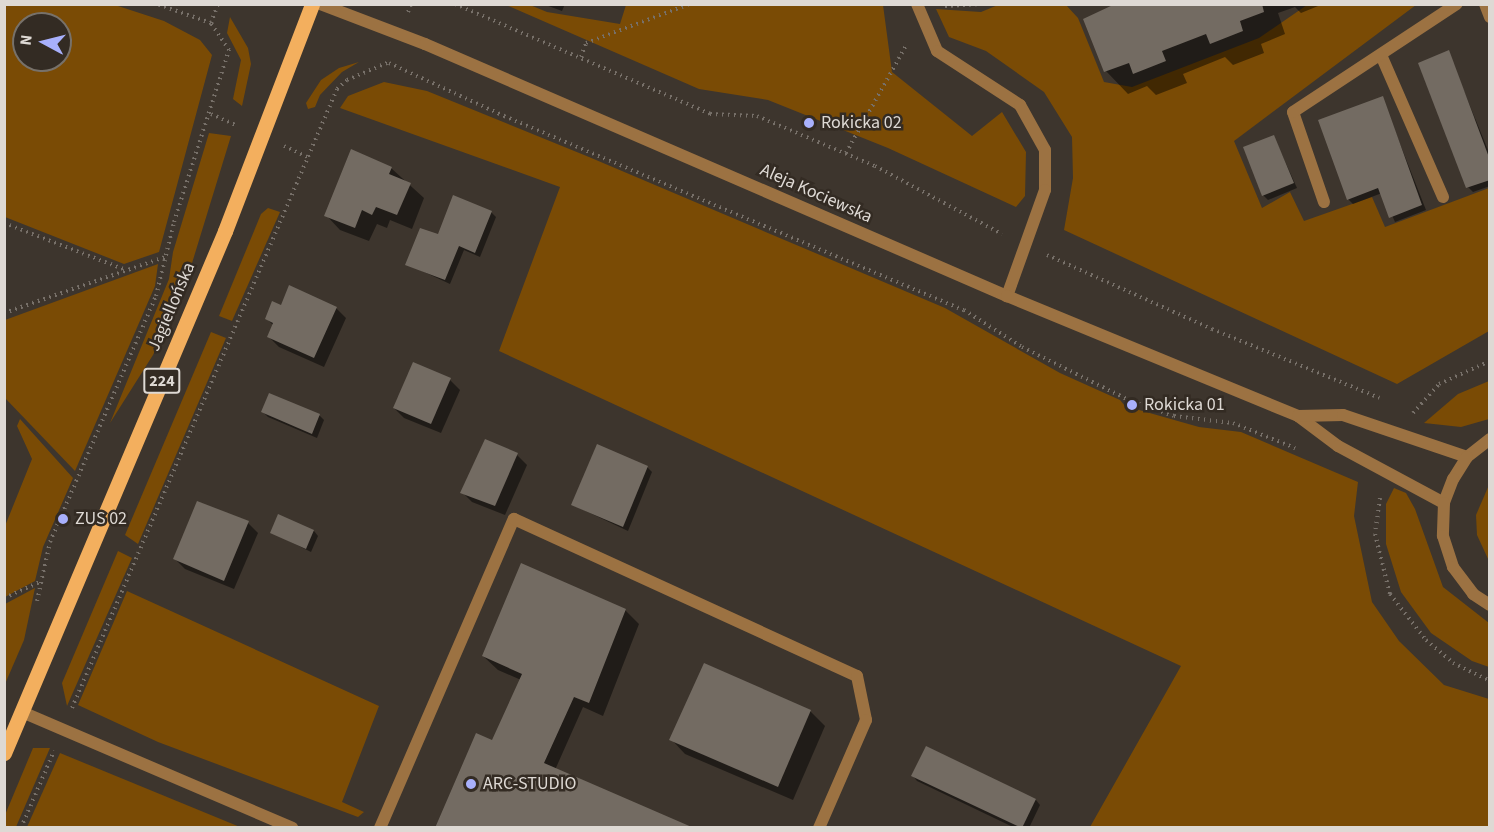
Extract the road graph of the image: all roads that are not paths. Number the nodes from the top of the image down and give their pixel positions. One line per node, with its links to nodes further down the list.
1 (312, 4): 16 (main road, Jagiellońska / 224)
2 (320, 4): 10 (street, Aleja Kociewska)
3 (1457, 4): 7 (street)
4 (1485, 4): 6 (street)
5 (917, 5): 10 (street)
6 (1490, 17)
7 (1381, 55): 8 (street); 9 (street)
8 (1443, 197)
9 (1324, 202)
10 (1007, 296): 11 (street, Aleja Kociewska)
11 (1298, 416): 13 (street, Aleja Kociewska); 14 (street, Aleja Kociewska)
12 (1490, 439): 13 (street)
13 (1467, 457): 14 (street)
14 (1444, 503): 15 (street)
15 (1490, 605)
16 (22, 712): 17 (main road, Jagiellońska / 224); 18 (street)
17 (4, 753)
18 (292, 828)
19 (380, 828): 20 (street)
20 (819, 828)

